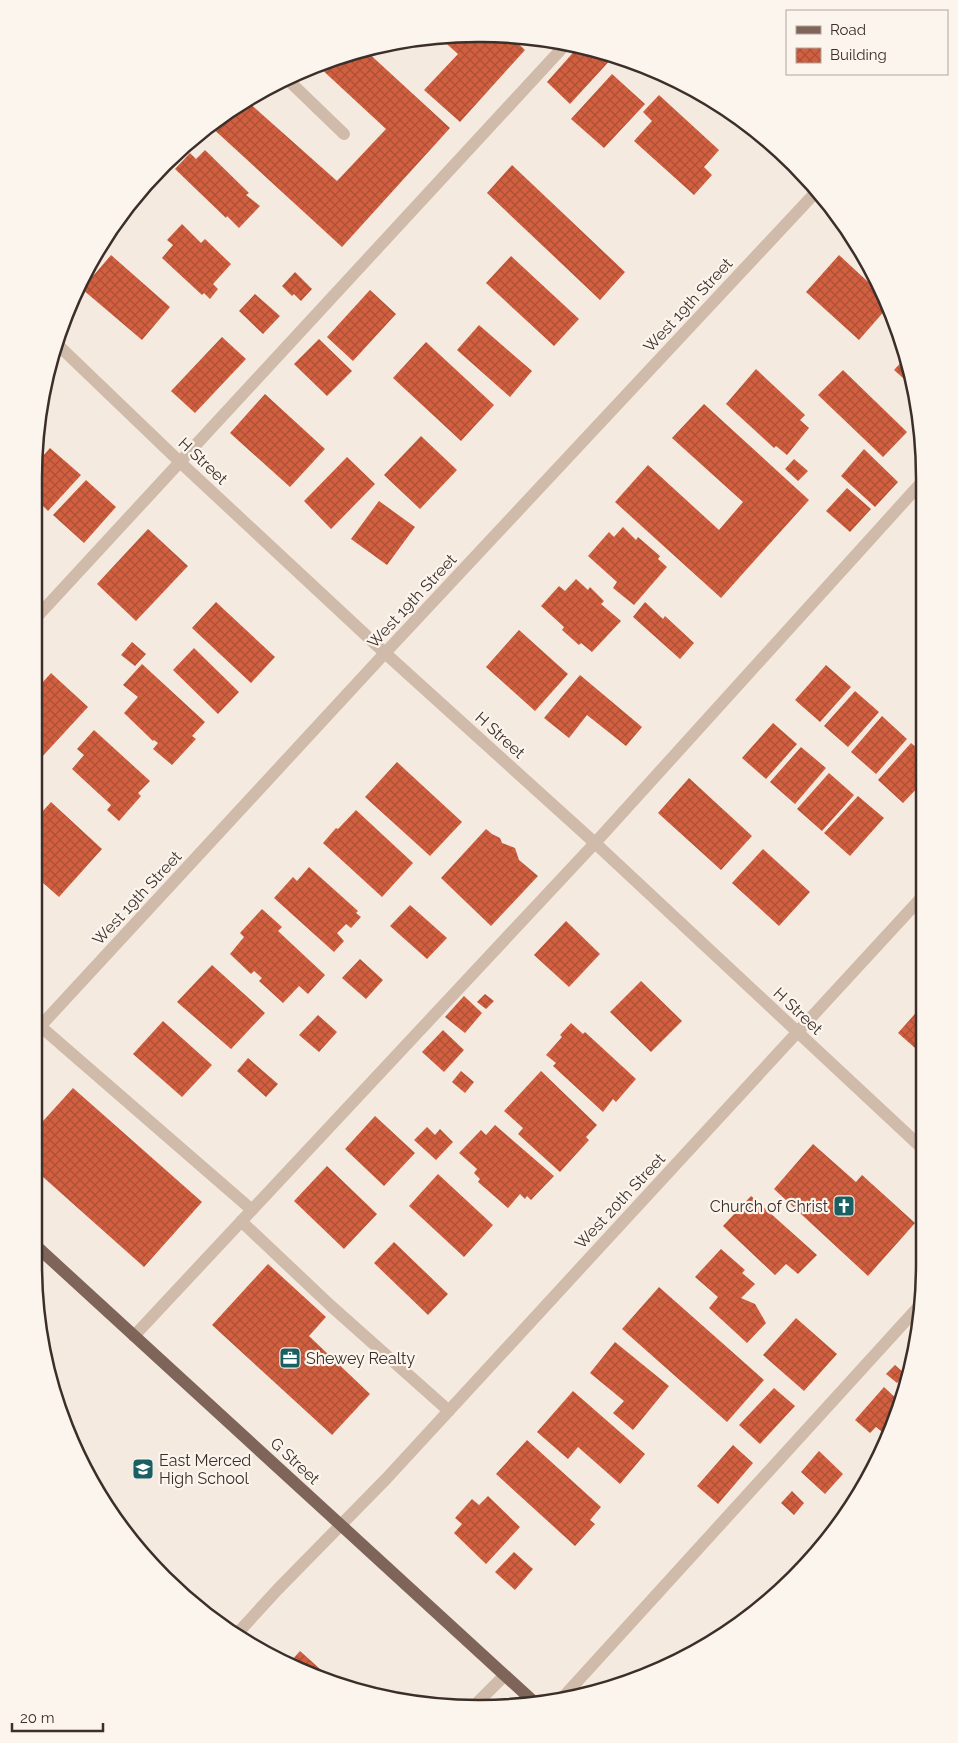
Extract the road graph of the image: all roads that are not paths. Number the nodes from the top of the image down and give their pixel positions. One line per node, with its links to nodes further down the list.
1 (560, 50): 6 (street)
2 (293, 85): 3 (street)
3 (344, 134)
4 (812, 197): 9 (street, West 19th Street)
5 (63, 349): 6 (street, H Street)
6 (181, 463): 8 (street); 9 (street, H Street)
7 (916, 488): 10 (street)
8 (42, 611)
9 (385, 653): 10 (street, H Street); 12 (street, West 19th Street)
10 (595, 843): 13 (street, H Street); 16 (street)
11 (916, 903): 13 (street, West 20th Street)
12 (42, 1024)
13 (797, 1032): 15 (street, H Street); 21 (street, West 20th Street)
14 (42, 1033): 16 (street)
15 (916, 1142)
16 (252, 1210): 17 (street)
17 (241, 1221): 20 (street); 21 (street)
18 (42, 1251): 20 (main road, G Street)
19 (913, 1314): 25 (street)
20 (134, 1336): 22 (main road, G Street)
21 (449, 1410): 22 (street, West 20th Street)
22 (340, 1526): 23 (street, West 20th Street); 24 (main road, G Street)
23 (241, 1630)
24 (504, 1676): 26 (main road, G Street); 27 (street)
25 (569, 1691)
26 (529, 1698)
27 (481, 1700)

